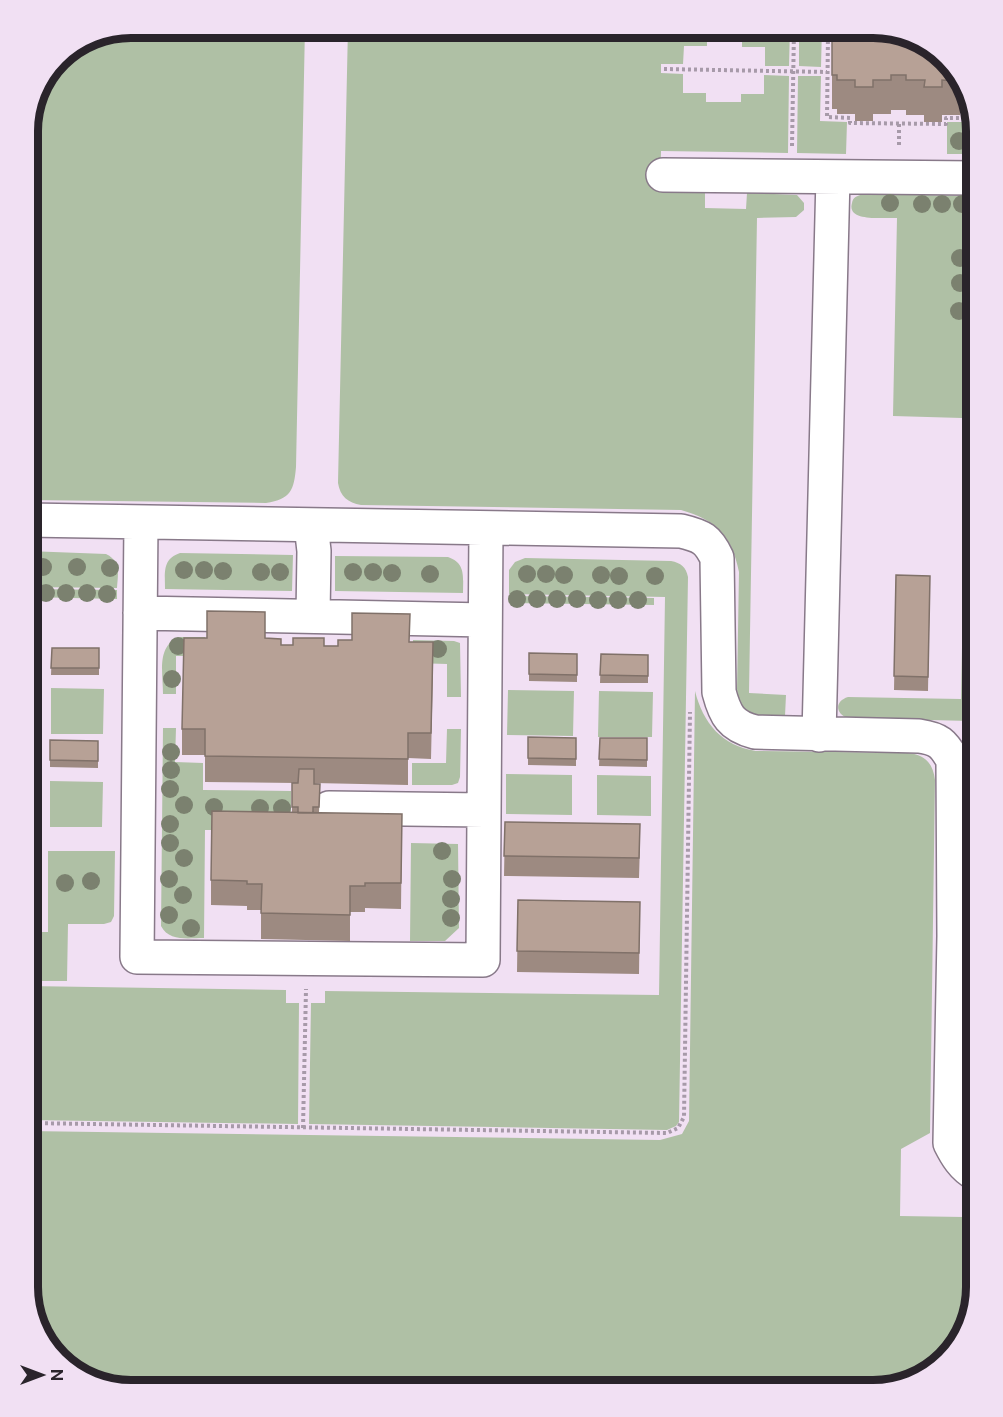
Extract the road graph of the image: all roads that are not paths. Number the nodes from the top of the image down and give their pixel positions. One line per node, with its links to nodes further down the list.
1 (663, 175): 2 (lane)
2 (833, 177): 3 (lane); 11 (lane)
3 (966, 178)
4 (38, 520): 5 (lane)
5 (141, 522): 6 (lane); 8 (lane)
6 (311, 525): 7 (lane); 9 (lane)
7 (486, 528): 10 (lane); 11 (lane)
8 (140, 613): 9 (lane); 13 (lane)
9 (313, 616): 10 (lane)
10 (485, 620): 13 (lane)
11 (819, 735): 14 (lane)
12 (329, 808): 13 (lane)
13 (484, 810)
14 (965, 936): 15 (lane)
15 (966, 1167)

